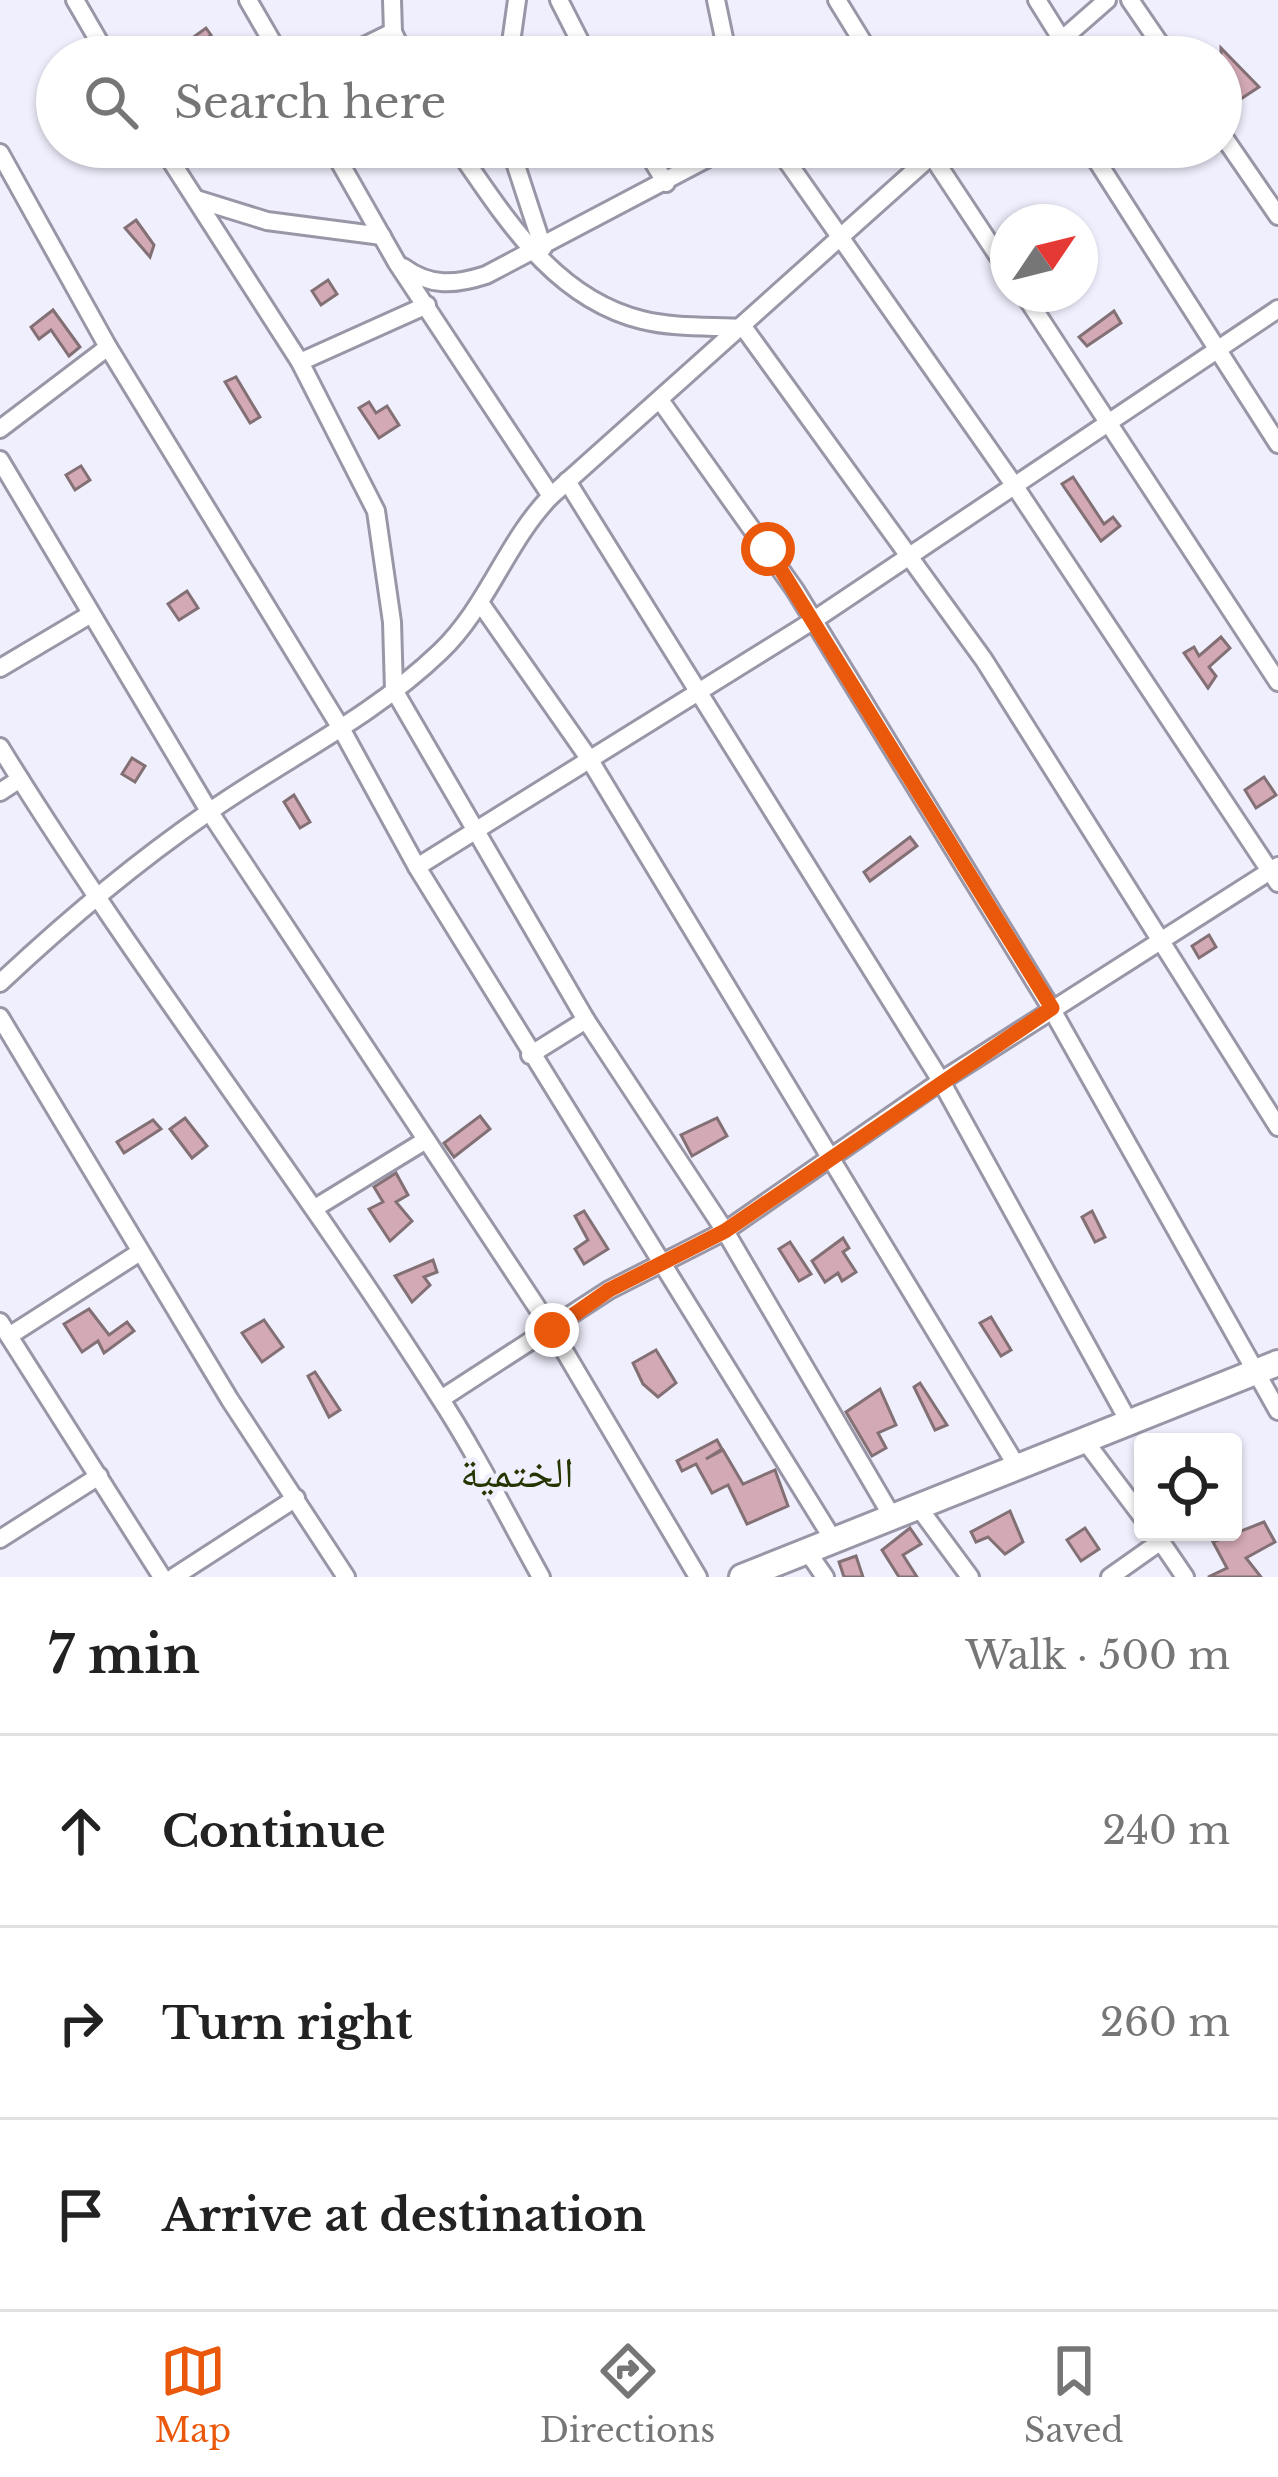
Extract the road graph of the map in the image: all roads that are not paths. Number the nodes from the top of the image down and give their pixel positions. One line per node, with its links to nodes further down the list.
1 (75, 0): 12 (street)
2 (248, 0): 13 (street)
3 (392, 0): 11 (street)
4 (517, 0): 16 (street)
5 (559, 0): 17 (street)
6 (716, 0): 18 (street)
7 (837, 0): 19 (street)
8 (1037, 0): 20 (street)
9 (1107, 0): 21 (street)
10 (1130, 0): 22 (street)
11 (393, 32): 14 (street); 15 (street)
12 (96, 36)
13 (269, 36)
14 (385, 36)
15 (395, 36)
16 (512, 36)
17 (577, 36)
18 (724, 36)
19 (859, 36)
20 (1060, 36)
21 (1066, 36)
22 (1155, 36)
23 (0, 153): 47 (street)
24 (1242, 164): 37 (street)
25 (176, 168): 36 (street)
26 (344, 168): 38 (street)
27 (473, 168): 41 (street)
28 (516, 168): 41 (street)
29 (657, 168): 35 (street)
30 (692, 168): 35 (street)
31 (792, 168): 39 (street)
32 (914, 168): 39 (street)
33 (943, 168): 40 (street)
34 (1101, 168): 48 (street)
35 (666, 183): 41 (street)
36 (195, 199): 38 (street); 49 (street)
37 (1278, 216)
38 (382, 236): 42 (street)
39 (842, 241): 46 (street); 56 (street)
40 (990, 242)
41 (538, 251): 42 (street); 46 (street)
42 (397, 263): 43 (street)
43 (427, 305): 49 (street); 57 (street)
44 (1278, 309): 48 (street)
45 (1036, 312): 51 (street)
46 (744, 328): 50 (street); 58 (street)
47 (109, 347): 52 (street); 66 (street)
48 (1216, 348): 51 (street); 53 (street)
49 (300, 362): 64 (street)
50 (660, 400): 55 (street); 61 (street)
51 (1110, 420): 56 (street); 63 (street)
52 (0, 429)
53 (1278, 444)
54 (0, 460): 60 (street)
55 (567, 481): 57 (street); 65 (street)
56 (1013, 485): 58 (street); 74 (street)
57 (551, 496): 59 (street)
58 (911, 554): 61 (street); 76 (street)
59 (482, 604): 64 (street); 68 (street)
60 (92, 614): 62 (street); 71 (street)
61 (814, 620): 65 (street); 78 (street)
62 (0, 668)
63 (1278, 682)
64 (394, 690): 66 (street); 72 (street)
65 (702, 690): 68 (street); 82 (street)
66 (342, 730): 71 (street); 73 (street)
67 (0, 747): 69 (street)
68 (588, 757): 72 (street); 85 (street)
69 (20, 779): 70 (street); 75 (street)
70 (0, 792)
71 (209, 811): 75 (street); 84 (street)
72 (473, 831): 73 (street); 80 (street)
73 (417, 866): 81 (street)
74 (1276, 873): 76 (street)
75 (93, 896): 77 (street); 86 (street)
76 (1164, 938): 78 (street); 83 (street)
77 (0, 983)
78 (1052, 1008): 82 (street); 92 (street)
79 (0, 1017): 88 (street)
80 (586, 1020): 81 (street); 87 (street)
81 (530, 1055): 89 (street)
82 (941, 1081): 85 (street); 95 (street)
83 (1278, 1126)
84 (426, 1140): 86 (street); 91 (street)
85 (826, 1157): 87 (street); 97 (street)
86 (315, 1208): 93 (street)
87 (725, 1231): 89 (street); 102 (street)
88 (140, 1252): 90 (street); 99 (street)
89 (660, 1265): 91 (street); 104 (street)
90 (5, 1329): 98 (street)
91 (552, 1330): 93 (street); 112 (street)
92 (1268, 1367): 94 (street); 95 (street)
93 (441, 1399): 111 (street)
94 (1278, 1411)
95 (1129, 1422): 96 (street)
96 (1085, 1441): 97 (street); 100 (street)
97 (1018, 1468): 101 (street)
98 (99, 1476): 103 (street); 108 (street)
99 (296, 1498): 109 (street); 110 (street)
100 (1134, 1505)
101 (919, 1508): 102 (street); 115 (street)
102 (893, 1518): 104 (street)
103 (0, 1539)
104 (834, 1541): 107 (street)
105 (1151, 1541): 116 (street)
106 (1160, 1541): 117 (street)
107 (807, 1551): 113 (street); 114 (street)
108 (162, 1577)
109 (174, 1577)
110 (346, 1577)
111 (541, 1577)
112 (698, 1577)
113 (742, 1577)
114 (824, 1577)
115 (970, 1577)
116 (1110, 1577)
117 (1185, 1577)

